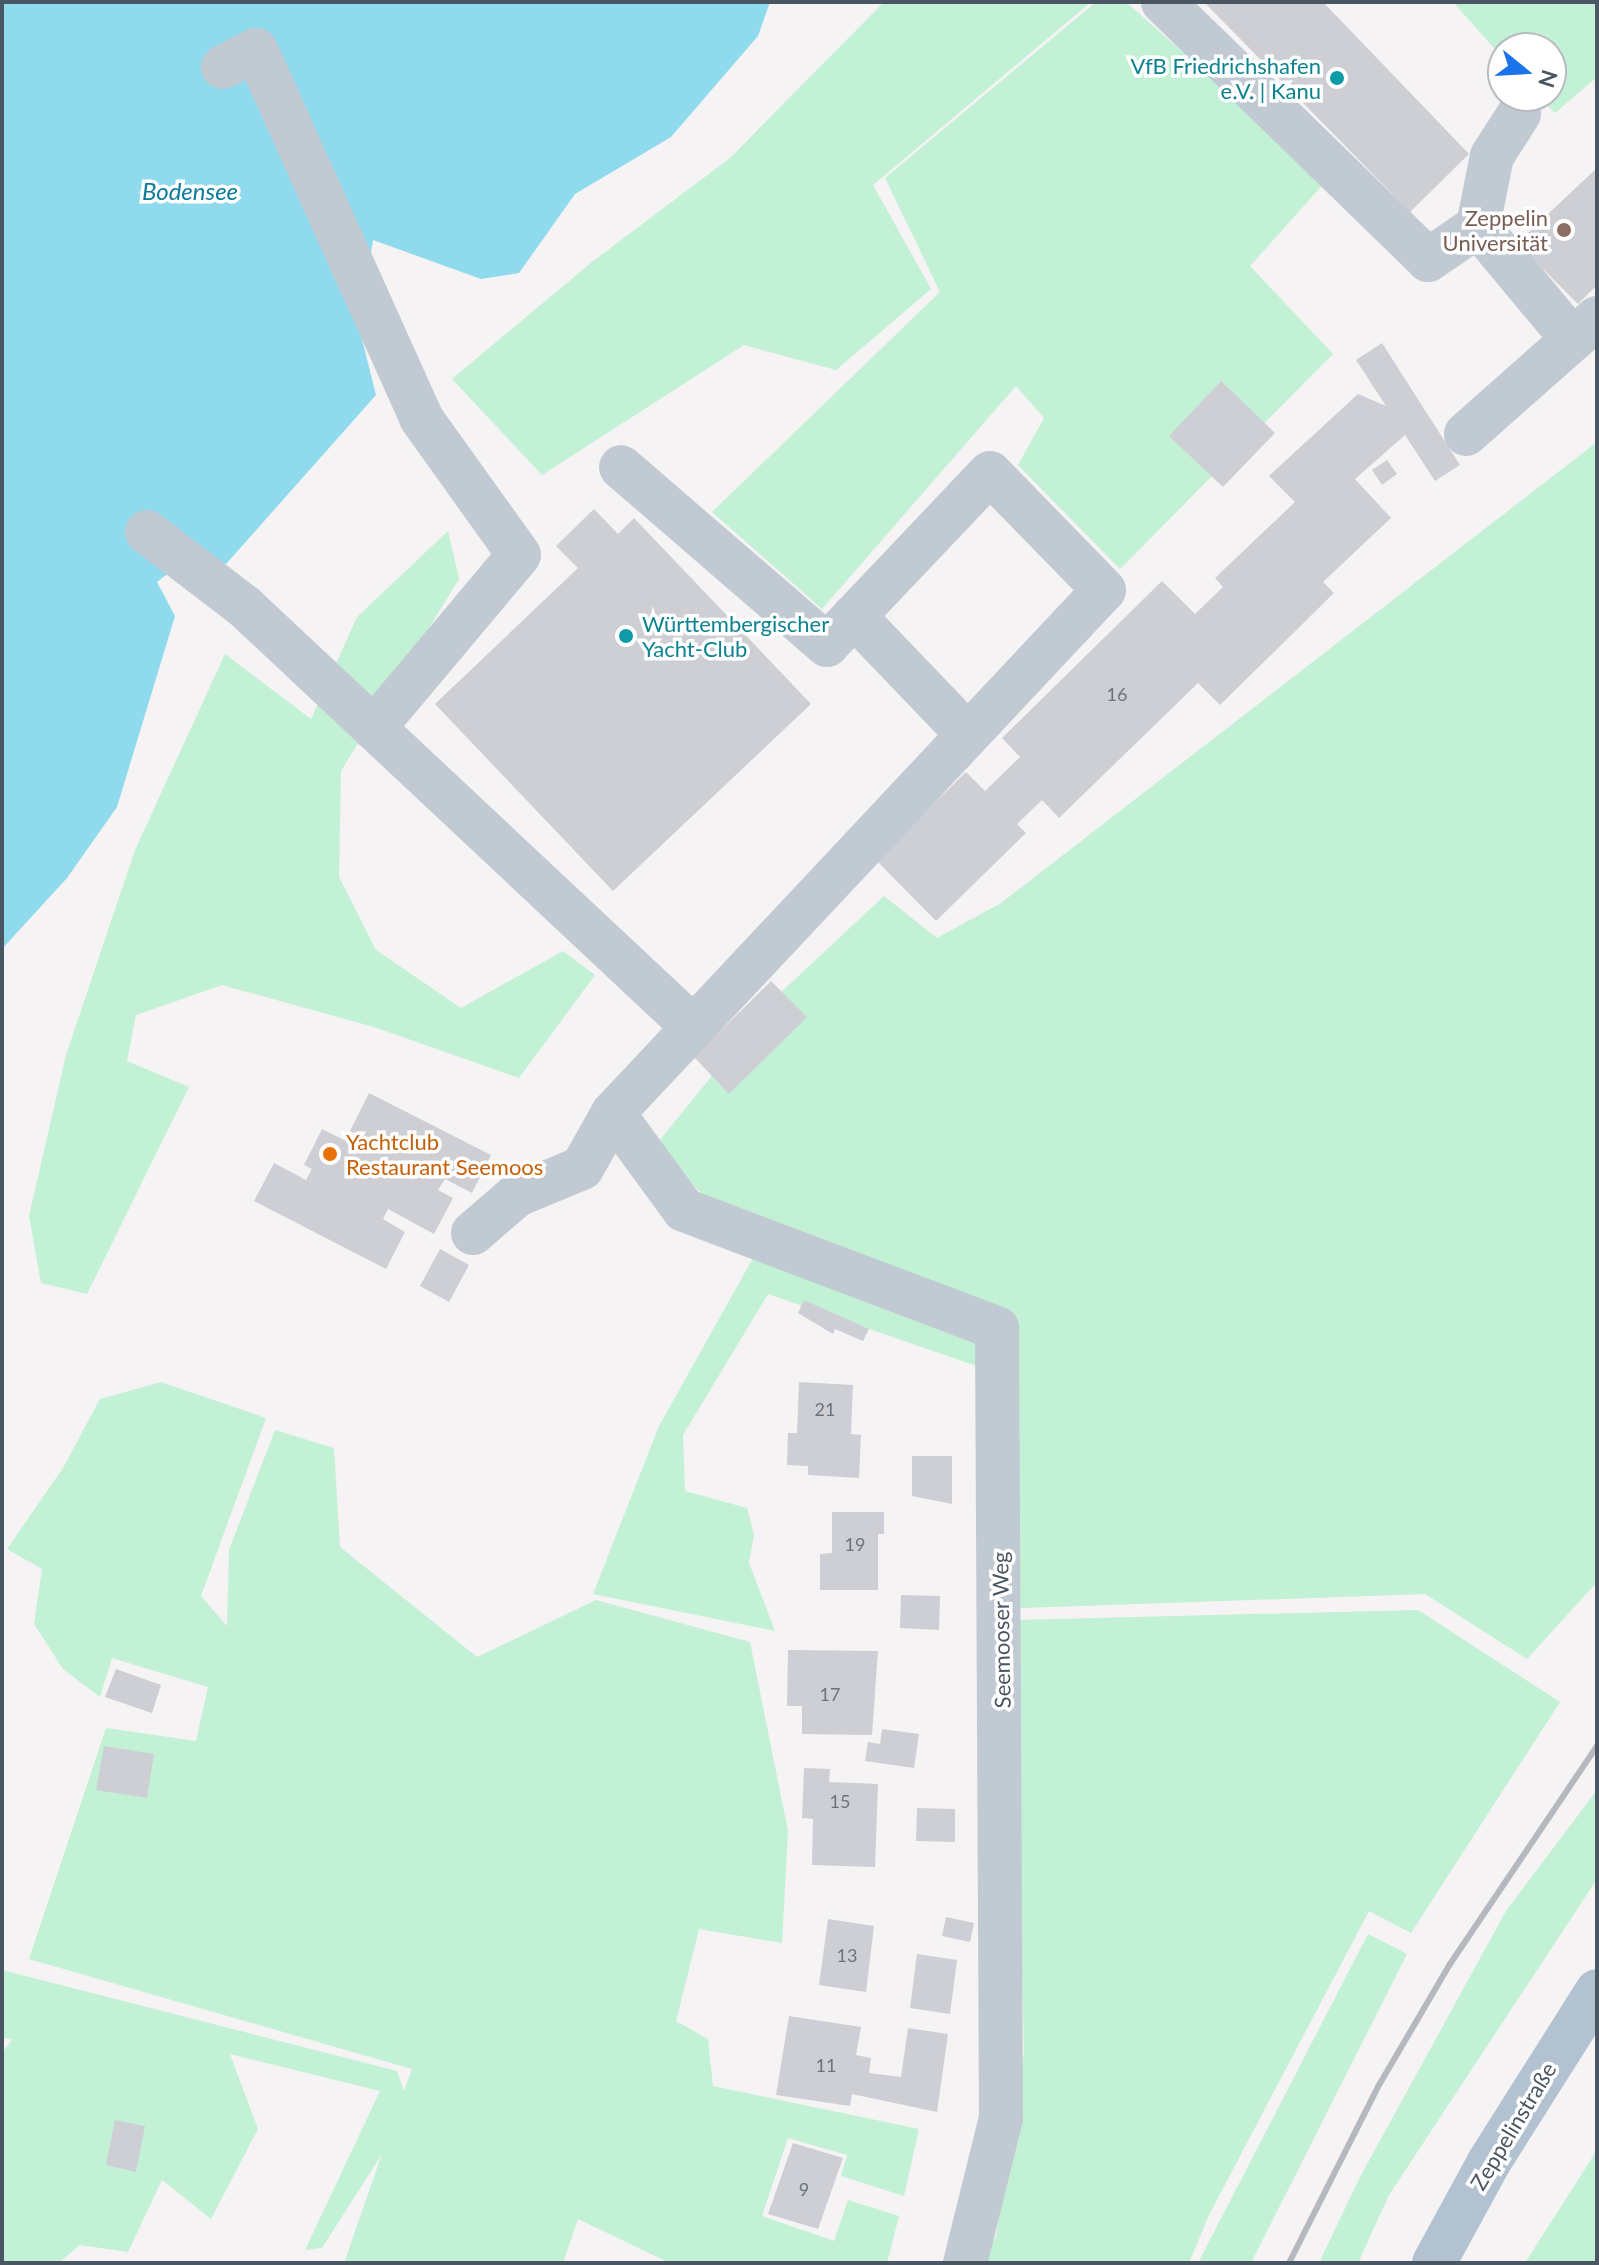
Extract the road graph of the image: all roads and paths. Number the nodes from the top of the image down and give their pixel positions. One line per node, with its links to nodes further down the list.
1 (1163, 2): 4 (street)
2 (223, 67): 10 (street)
3 (1519, 114): 4 (street)
4 (1478, 226): 5 (street)
5 (1585, 329): 6 (street)
6 (1466, 434)
7 (621, 467): 9 (street)
8 (147, 532): 10 (street)
9 (854, 616): 11 (street); 11 (street)
10 (374, 728): 12 (street)
11 (967, 734): 12 (street)
12 (693, 1027): 13 (street)
13 (613, 1113): 14 (street); 16 (street, Seemooser Weg)
14 (473, 1233)
15 (1597, 1991): 17 (main road, Zeppelinstraße)
16 (965, 2263)
17 (1434, 2263)

